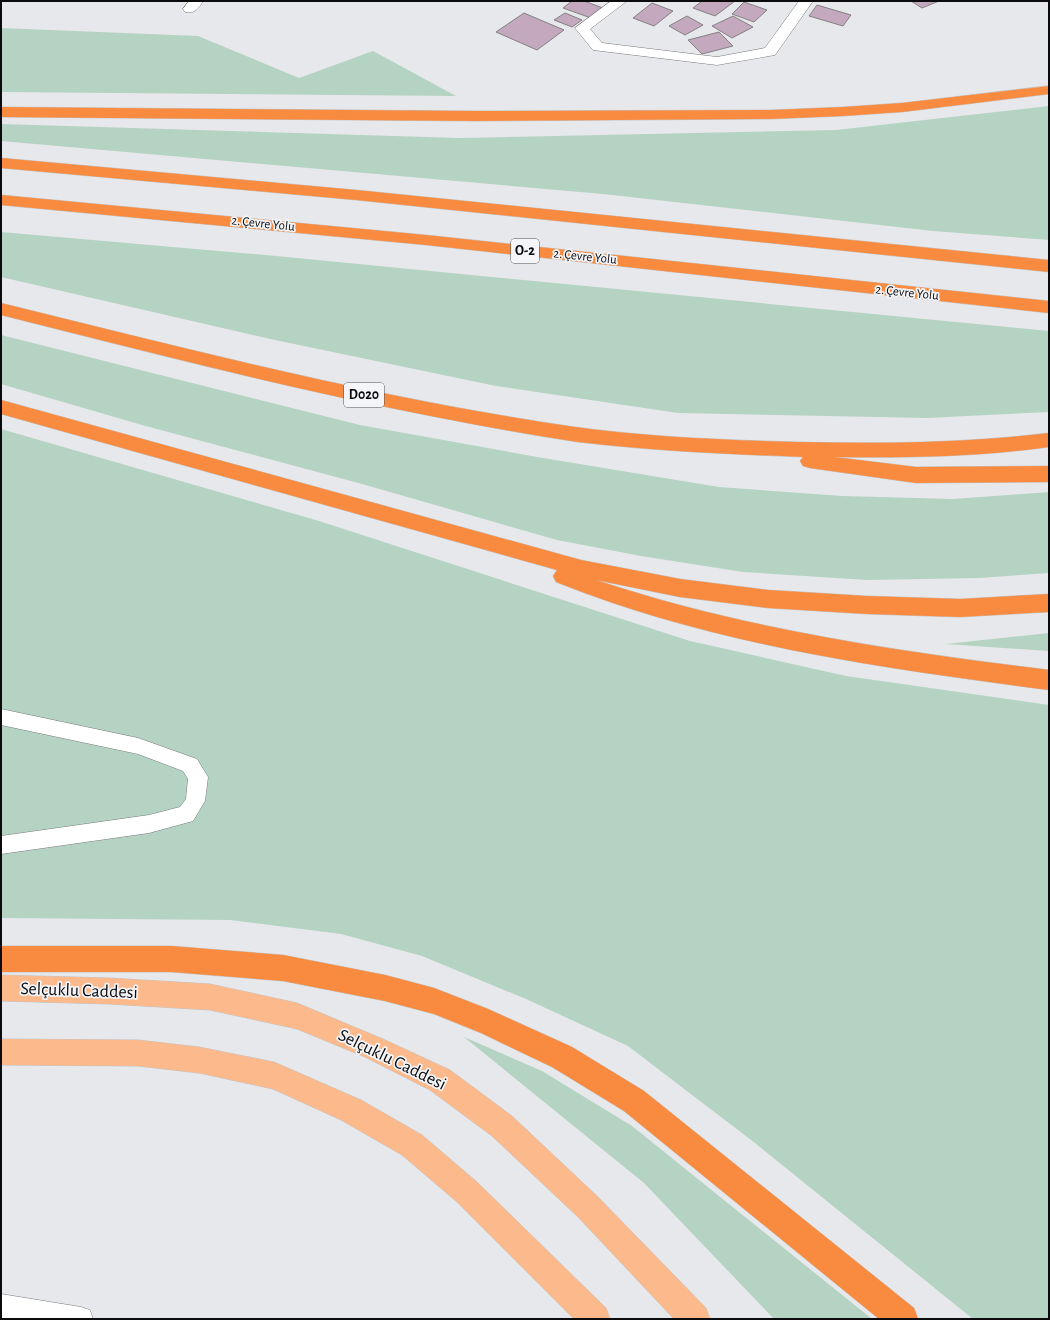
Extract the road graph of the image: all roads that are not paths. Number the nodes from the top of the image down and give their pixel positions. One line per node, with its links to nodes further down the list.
1 (620, 1): 2 (street)
2 (806, 1)
3 (1049, 90): 4 (highway)
4 (1, 112)
5 (1, 163): 7 (highway)
6 (1, 200): 8 (highway, 2. Çevre Yolu / O-2)
7 (1049, 266)
8 (1049, 307)
9 (1, 309): 12 (highway, D020)
10 (1, 407): 14 (highway)
11 (1049, 440): 12 (highway)
12 (734, 447): 13 (highway)
13 (1049, 474)
14 (476, 540): 15 (highway); 16 (highway)
15 (1049, 604)
16 (1049, 680)
17 (1, 717): 18 (lane)
18 (1, 844)
19 (1, 959): 26 (highway)
20 (1, 988): 25 (main road, Selçuklu Caddesi)
21 (1, 1052): 23 (main road)
22 (1, 1306): 24 (lane)
23 (593, 1318)
24 (82, 1319)
25 (695, 1319)
26 (903, 1319)

